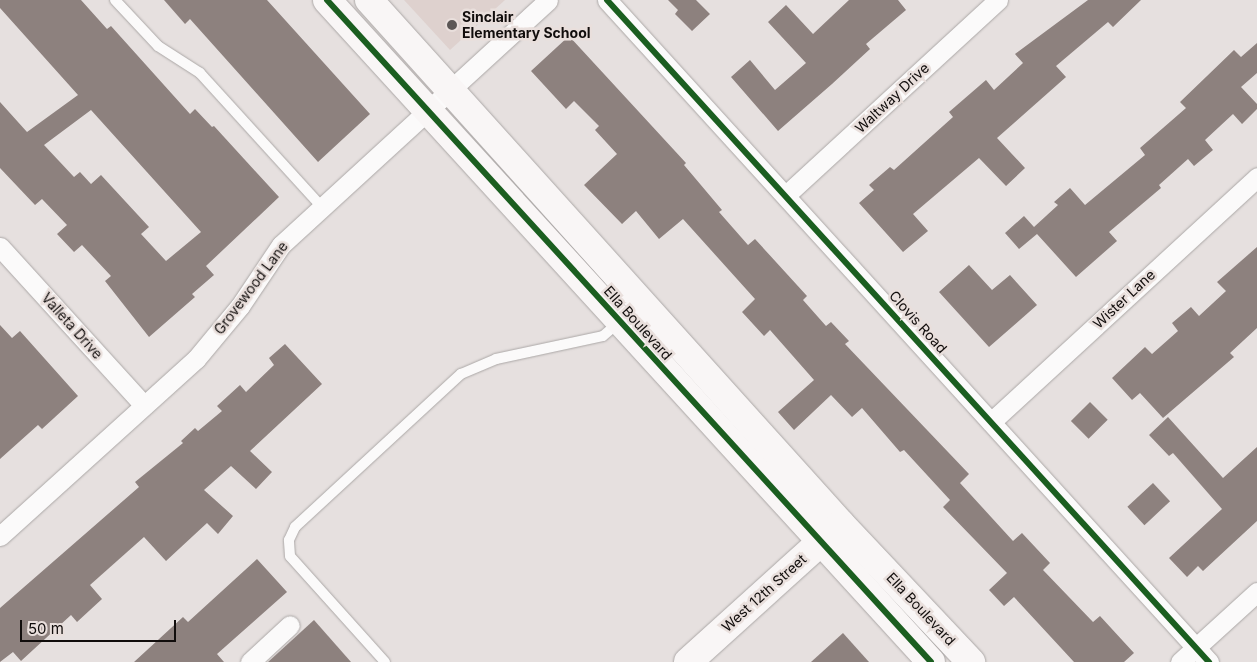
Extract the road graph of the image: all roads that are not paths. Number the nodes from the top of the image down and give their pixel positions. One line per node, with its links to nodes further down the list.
1 (115, 0): 11 (lane)
2 (327, 0): 8 (main road, Ella Boulevard)
3 (369, 0): 7 (main road, Ella Boulevard)
4 (548, 0): 7 (street, Grovewood Lane)
5 (607, 0): 10 (street, Clovis Road)
6 (998, 0): 10 (street, Waltway Drive)
7 (450, 88): 8 (street, Grovewood Lane); 16 (main road, Ella Boulevard)
8 (426, 109): 11 (street, Grovewood Lane); 13 (main road, Ella Boulevard)
9 (1257, 177): 15 (street, Wister Lane)
10 (786, 195): 15 (street, Clovis Road)
11 (321, 206): 14 (street, Grovewood Lane)
12 (0, 246): 14 (street, Valleta Drive)
13 (620, 321): 18 (main road, Ella Boulevard); 23 (lane)
14 (144, 405): 17 (street, Grovewood Lane)
15 (991, 422): 21 (street, Clovis Road)
16 (840, 524): 18 (main road, West 12th Street); 26 (main road, Ella Boulevard)
17 (0, 536)
18 (820, 542): 24 (main road, West 12th Street); 25 (main road, Ella Boulevard)
19 (1257, 592): 21 (street)
20 (290, 625): 22 (street)
21 (1196, 648): 27 (street); 28 (street, Clovis Road)
22 (250, 662)
23 (384, 662)
24 (688, 662)
25 (931, 662)
26 (971, 662)
27 (1180, 662)
28 (1209, 662)

